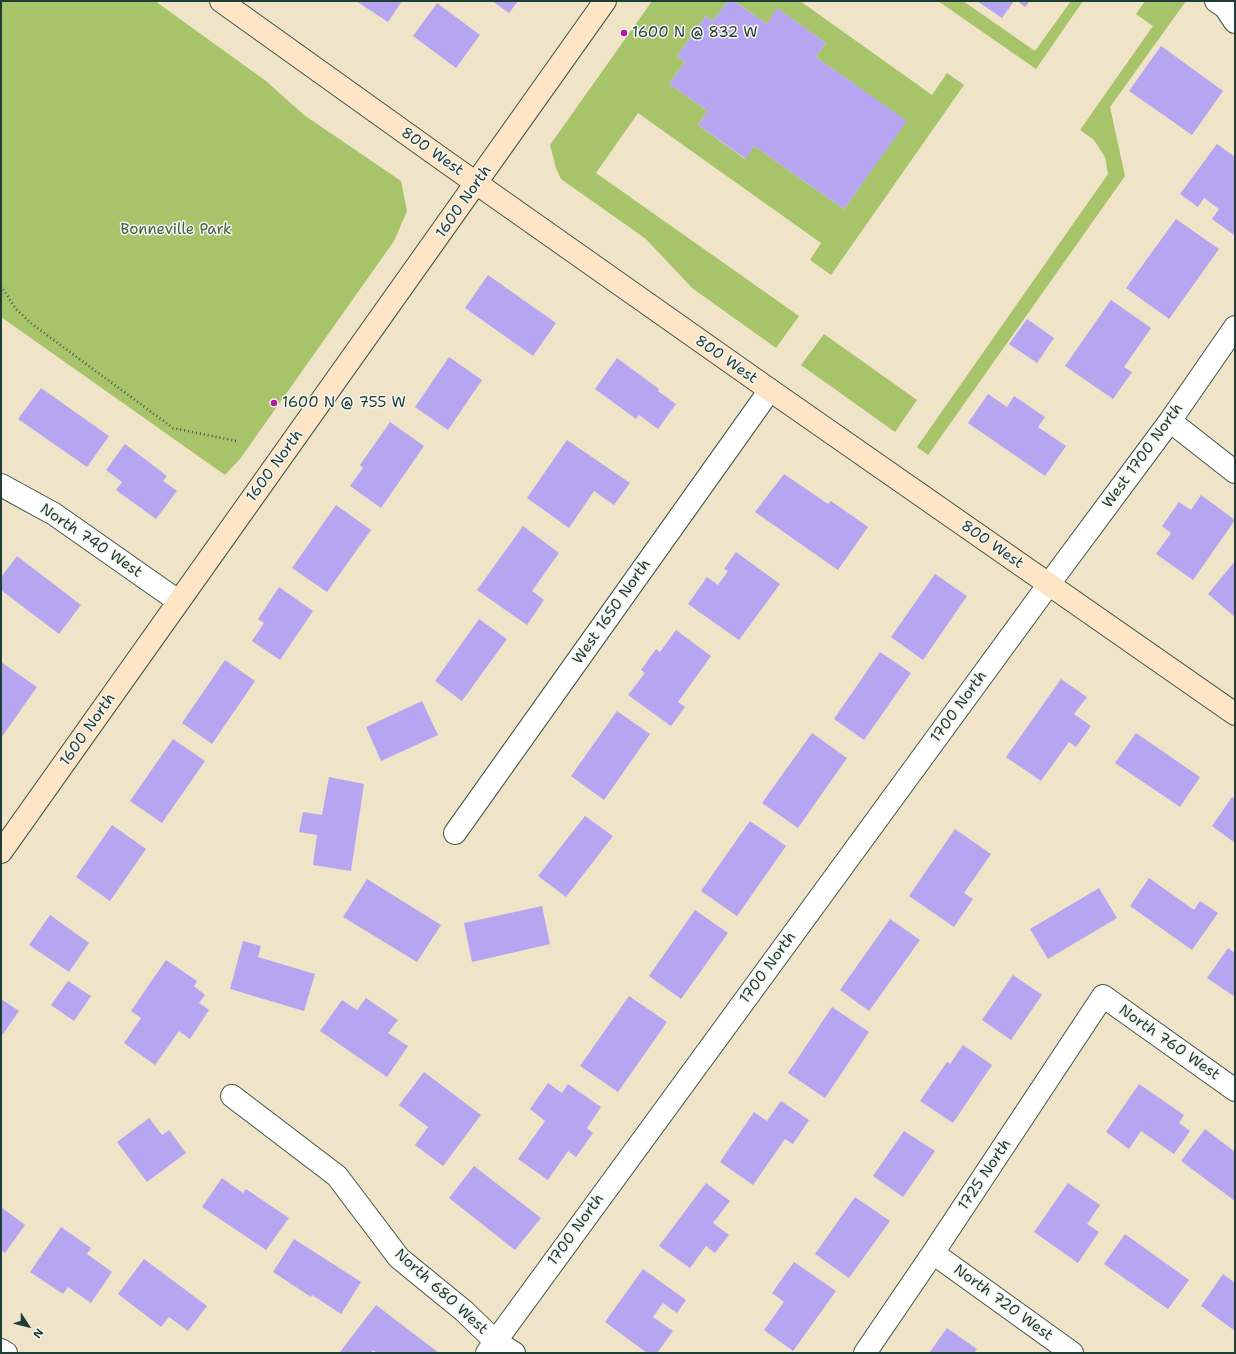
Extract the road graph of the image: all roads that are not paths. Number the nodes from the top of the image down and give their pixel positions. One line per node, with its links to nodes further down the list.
1 (605, 1): 5 (street, 1600 North)
2 (1216, 1): 4 (street)
3 (230, 4): 5 (street, 800 West)
4 (1235, 22)
5 (477, 184): 7 (street, 800 West); 12 (street, 1600 North)
6 (1235, 327): 8 (street, West 1700 North)
7 (770, 390): 11 (street, 800 West); 14 (street, West 1650 North)
8 (1170, 421): 9 (street); 11 (street, West 1700 North)
9 (1235, 472)
10 (1, 486): 12 (street, North 740 West)
11 (1049, 584): 13 (street, 800 West); 20 (street, 1700 North)
12 (178, 601): 15 (street, 1600 North)
13 (1235, 714)
14 (455, 833)
15 (1, 852)
16 (1103, 996): 17 (street, North 760 West); 19 (street, 1725 North)
17 (1235, 1090)
18 (232, 1096): 20 (street, North 680 West)
19 (933, 1253): 24 (street, 1725 North); 25 (street, North 720 West)
20 (491, 1347): 23 (street, North 680 West)
21 (1, 1350): 22 (street)
22 (6, 1353)
23 (514, 1353)
24 (865, 1353)
25 (1072, 1353)

